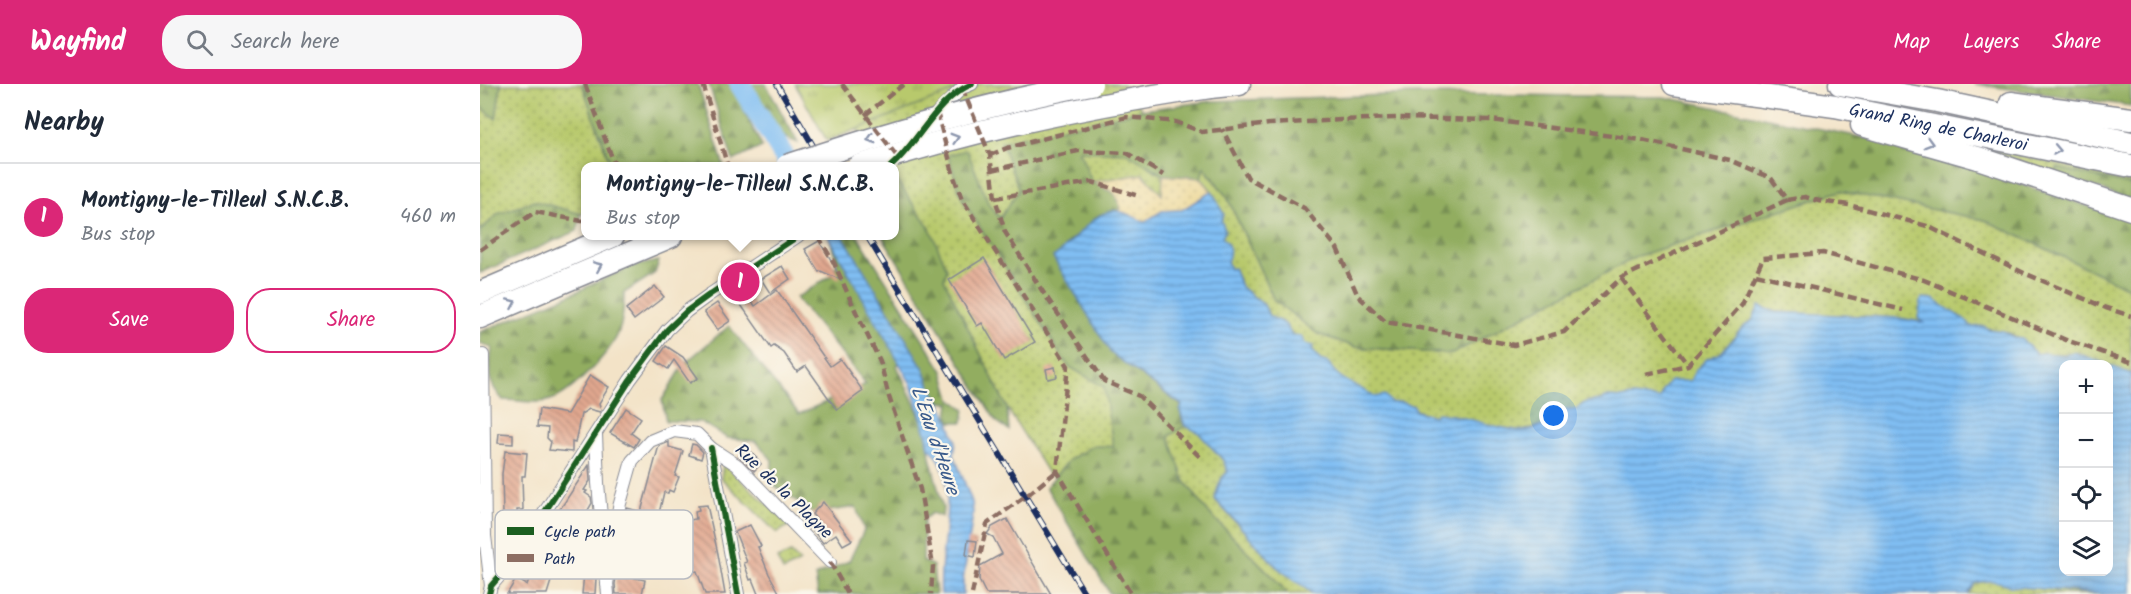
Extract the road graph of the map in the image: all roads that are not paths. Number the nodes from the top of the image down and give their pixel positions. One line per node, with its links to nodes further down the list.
1 (972, 84): 12 (street)
2 (1091, 84): 10 (highway, one-way to 10, bridge)
3 (1239, 84): 11 (highway, one-way to 3, bridge)
4 (1674, 84): 6 (highway, Grand Ring de Charleroi)
5 (1840, 84): 7 (highway, Grand Ring de Charleroi)
6 (1731, 90): 13 (highway, Grand Ring de Charleroi, one-way to 13); 14 (highway, one-way to 14)
7 (1937, 101): 8 (highway); 9 (highway, Grand Ring de Charleroi)
8 (2131, 119)
9 (2131, 143)
10 (799, 162)
11 (873, 162)
12 (896, 162)
13 (2131, 166)
14 (2131, 209)
15 (606, 240): 18 (highway)
16 (659, 240): 18 (highway, one-way to 16)
17 (792, 240): 22 (street)
18 (540, 279): 19 (highway); 20 (highway, one-way to 18)
19 (480, 293)
20 (480, 317)
21 (483, 355): 28 (street)
22 (596, 434): 24 (street); 25 (street, Rue de la Plagne)
23 (711, 448): 26 (street, Rue de la Plagne); 27 (street, Rue de la Plagne); 29 (street, Rue de la Plagne)
24 (546, 510)
25 (601, 510)
26 (619, 510)
27 (830, 562)
28 (490, 590)
29 (738, 594)

